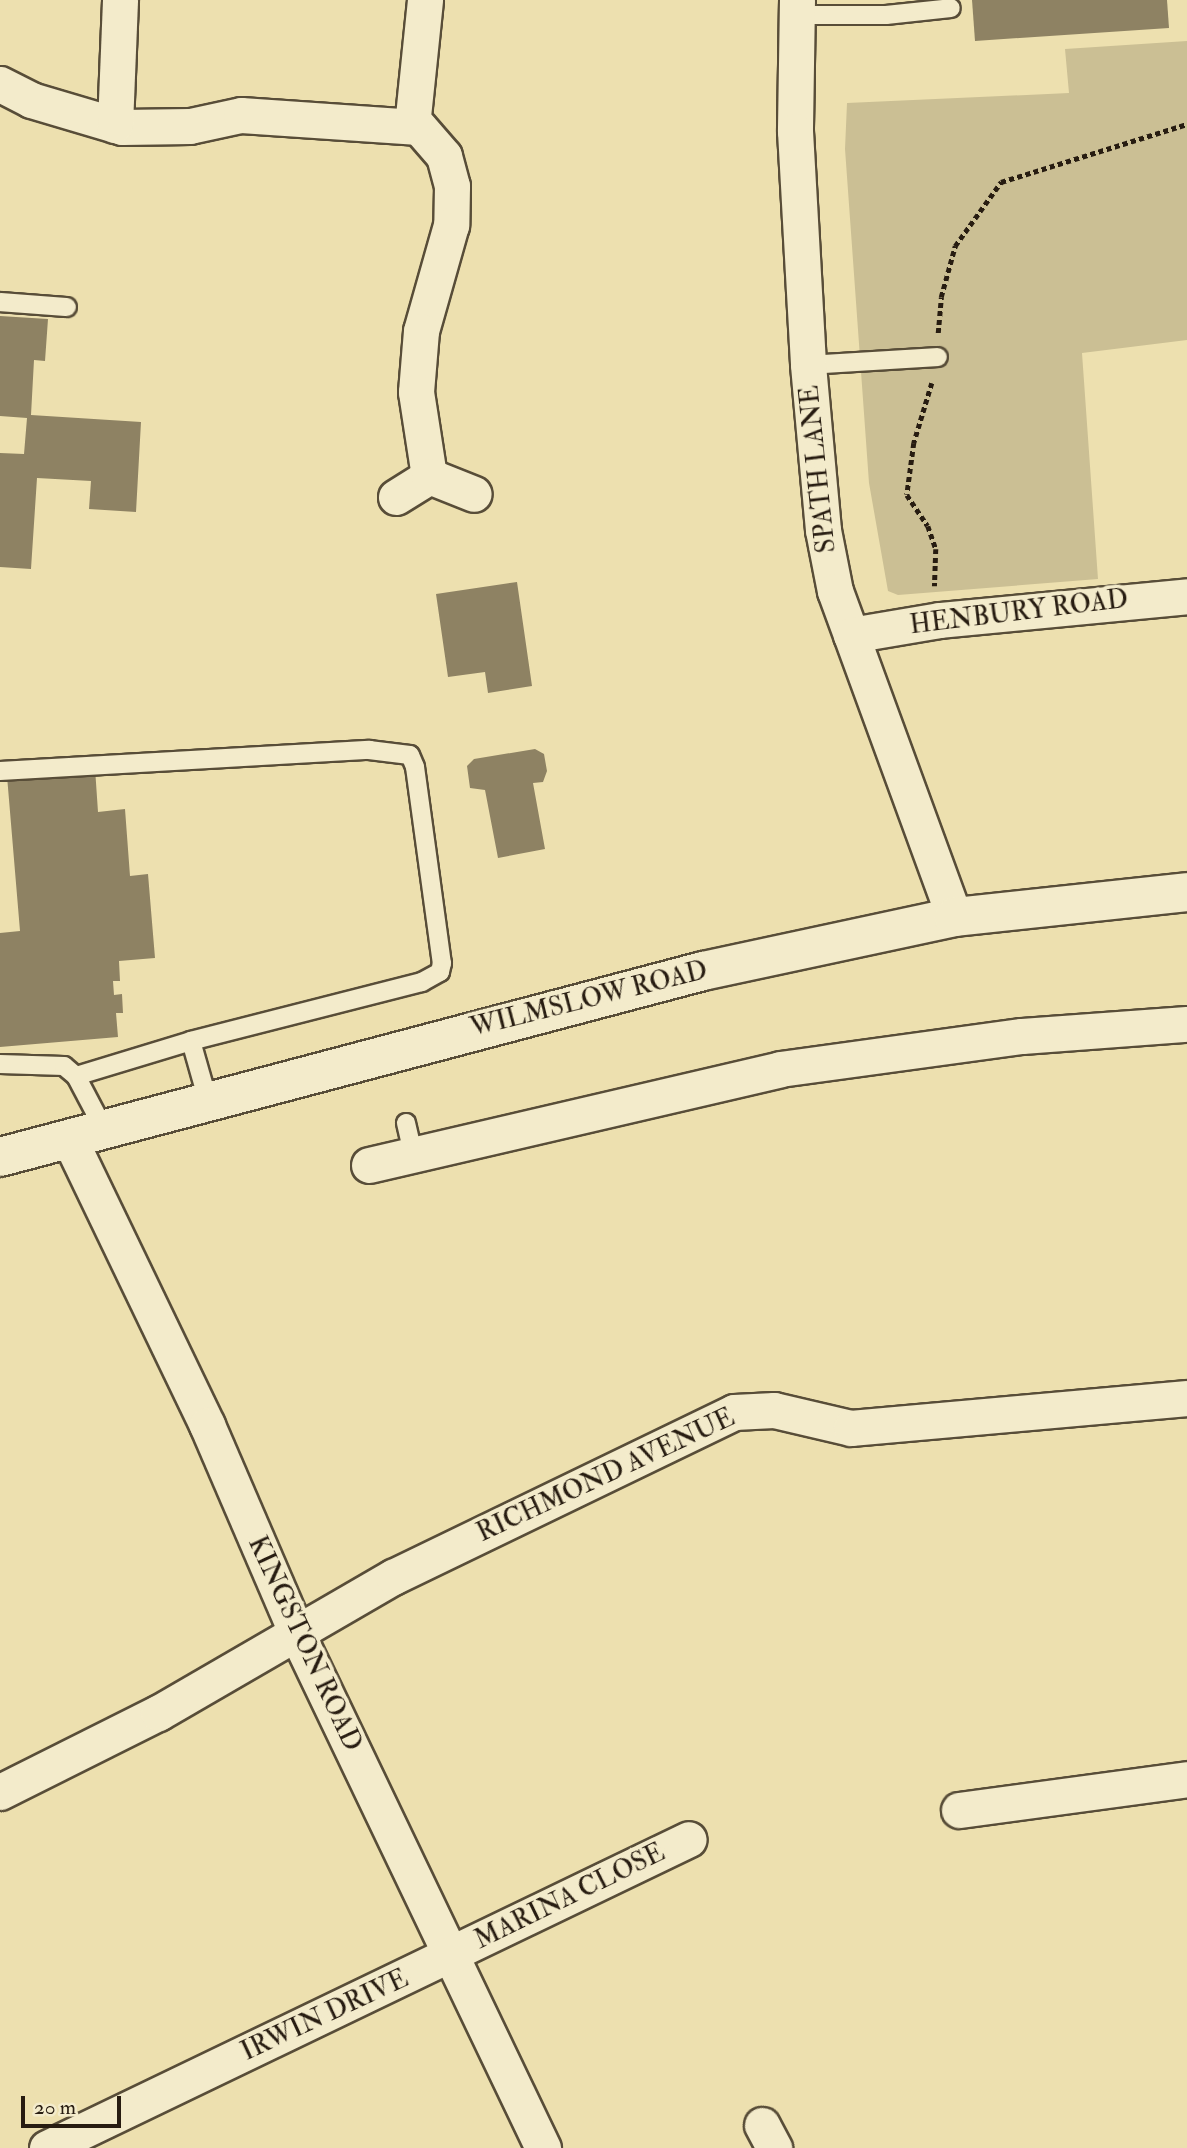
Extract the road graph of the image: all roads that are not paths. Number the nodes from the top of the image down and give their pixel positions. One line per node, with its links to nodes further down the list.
1 (120, 0): 6 (street)
2 (425, 0): 7 (street)
3 (796, 7): 4 (lane); 11 (street, SPATH LANE)
4 (951, 8)
5 (0, 84): 6 (street)
6 (115, 125): 7 (street)
7 (412, 126): 12 (street)
8 (0, 302): 9 (lane)
9 (67, 306)
10 (938, 357): 11 (lane)
11 (808, 365): 16 (street, SPATH LANE)
12 (429, 476): 13 (street); 14 (street)
13 (474, 494)
14 (396, 497)
15 (1187, 596): 16 (street, HENBURY ROAD)
16 (851, 635): 19 (street, SPATH LANE)
17 (0, 771): 21 (lane)
18 (1187, 892): 19 (main road, WILMSLOW ROAD)
19 (954, 916): 24 (main road, WILMSLOW ROAD)
20 (1187, 1024): 27 (street)
21 (191, 1041): 23 (lane); 24 (lane)
22 (0, 1064): 23 (lane)
23 (76, 1076): 25 (lane)
24 (208, 1101): 25 (main road, WILMSLOW ROAD)
25 (86, 1133): 26 (main road, WILMSLOW ROAD); 29 (street, KINGSTON ROAD)
26 (0, 1157)
27 (369, 1165)
28 (1187, 1398): 29 (street, RICHMOND AVENUE)
29 (297, 1634): 31 (street, RICHMOND AVENUE); 34 (street, KINGSTON ROAD)
30 (1187, 1779): 32 (street)
31 (0, 1792)
32 (959, 1810)
33 (689, 1839): 34 (street, MARINA CLOSE)
34 (451, 1956): 35 (street, IRWIN DRIVE); 36 (street, KINGSTON ROAD)
35 (47, 2148)
36 (543, 2148)

